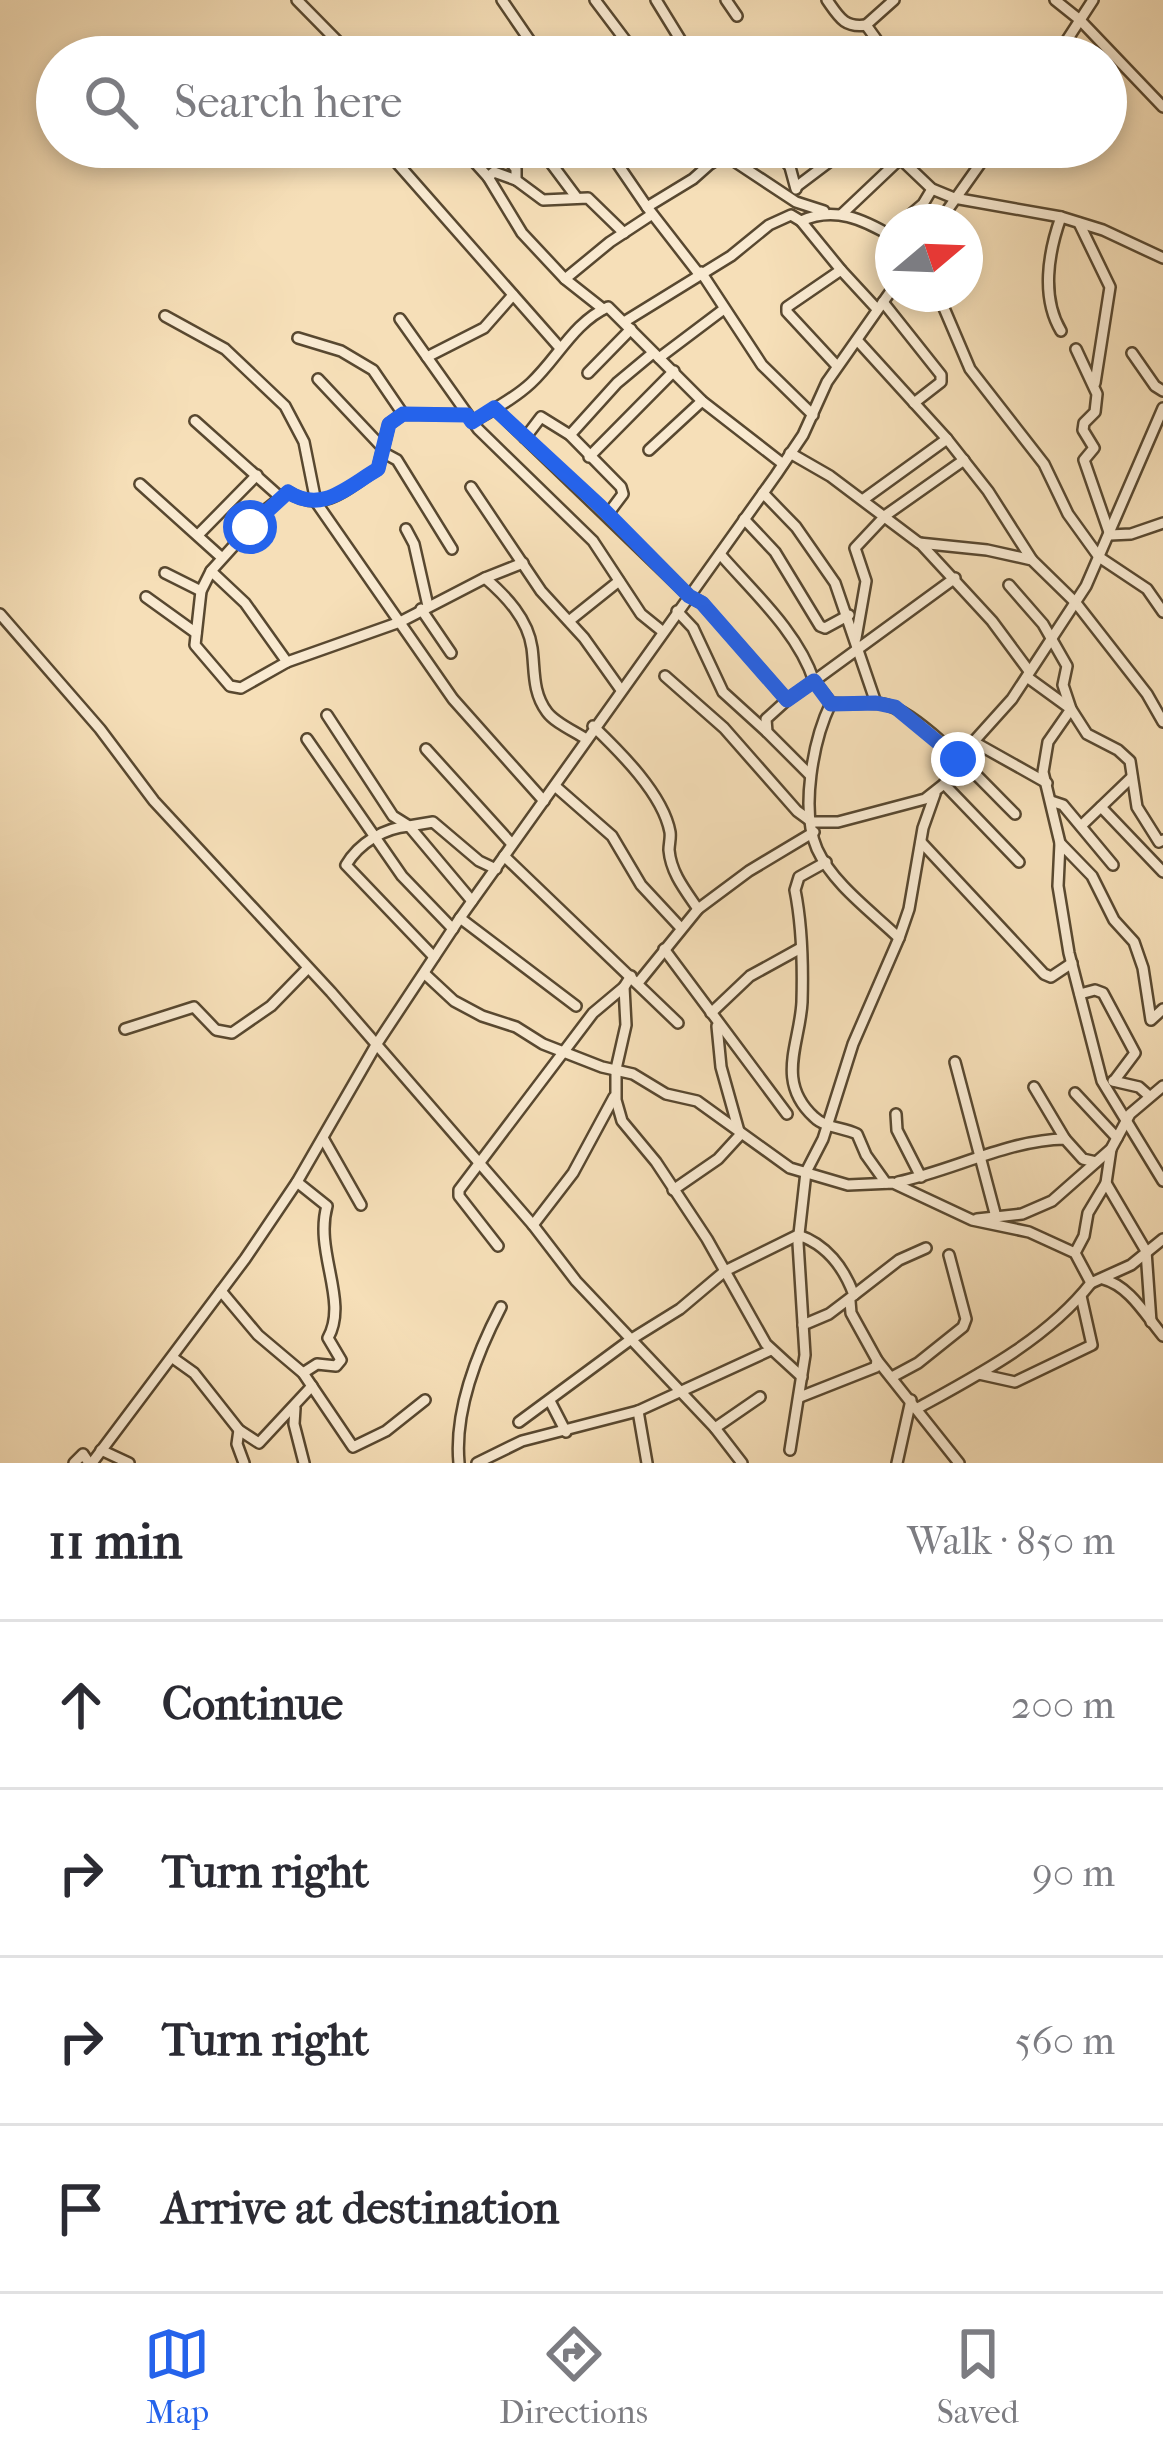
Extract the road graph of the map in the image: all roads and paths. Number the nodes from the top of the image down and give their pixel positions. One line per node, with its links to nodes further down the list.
1 (297, 0): 13 (street)
2 (502, 0): 14 (street)
3 (595, 0): 15 (street)
4 (656, 0): 16 (street)
5 (726, 0): 10 (street)
6 (827, 0): 12 (street)
7 (894, 0): 12 (street)
8 (1055, 0): 11 (street)
9 (1093, 0): 11 (street)
10 (737, 16)
11 (1080, 20): 18 (street); 19 (street)
12 (866, 25): 17 (street)
13 (332, 36)
14 (527, 36)
15 (622, 36)
16 (678, 36)
17 (874, 36)
18 (1070, 36)
19 (1095, 36)
20 (1127, 69): 21 (street)
21 (1163, 107)
22 (401, 168): 55 (street)
23 (480, 168): 34 (street)
24 (514, 168): 35 (street)
25 (555, 168): 38 (street)
26 (621, 168): 43 (street)
27 (705, 168): 43 (street)
28 (745, 168): 40 (street)
29 (790, 168): 36 (street)
30 (822, 168): 36 (street)
31 (891, 168): 45 (street)
32 (910, 168): 37 (street)
33 (975, 168): 39 (street)
34 (488, 177): 35 (street); 54 (street)
35 (516, 180): 38 (street)
36 (796, 188): 40 (street)
37 (932, 189): 39 (street); 41 (street)
38 (577, 198): 50 (street)
39 (954, 198): 42 (street); 46 (street)
40 (796, 202): 44 (street)
41 (923, 204)
42 (950, 204)
43 (649, 211): 50 (street); 53 (street)
44 (826, 212): 45 (street); 47 (street)
45 (842, 214): 49 (street)
46 (1061, 218): 48 (street); 65 (street)
47 (800, 221): 52 (street); 53 (street)
48 (1079, 223): 51 (street); 77 (street)
49 (875, 228)
50 (624, 233): 54 (street)
51 (1163, 258)
52 (841, 270): 56 (street); 73 (street)
53 (700, 273): 58 (street); 64 (street)
54 (566, 279): 57 (street)
55 (513, 295): 68 (street); 72 (street)
56 (875, 301)
57 (603, 309): 64 (street); 68 (street)
58 (724, 309): 71 (street); 84 (street)
59 (876, 312): 67 (street)
60 (885, 312): 80 (street)
61 (946, 312): 114 (street)
62 (164, 316): 102 (street)
63 (400, 319): 72 (street)
64 (628, 326): 71 (street); 75 (street)
65 (1061, 331)
66 (298, 338): 83 (street)
67 (857, 340): 73 (street); 80 (street)
68 (560, 348): 81 (street)
69 (1076, 349): 77 (street)
70 (1132, 353): 78 (street)
71 (656, 356): 74 (street); 87 (street)
72 (427, 357): 85 (street)
73 (837, 366): 84 (street)
74 (674, 371): 79 (street); 93 (street)
75 (588, 373)
76 (318, 379): 90 (street)
77 (1094, 388): 109 (street)
78 (1163, 391)
79 (702, 401): 91 (street); 95 (street)
80 (914, 403): 89 (street)
81 (494, 408): 85 (street); 88 (street)
82 (1163, 408): 109 (street)
83 (403, 414): 85 (street); 90 (street)
84 (813, 415): 92 (street)
85 (470, 418): 121 (street)
86 (195, 422): 96 (street)
87 (570, 435): 88 (street); 93 (street)
88 (525, 438): 103 (street)
89 (947, 439): 94 (street); 101 (street)
90 (383, 449): 102 (street); 111 (street)
91 (649, 450)
92 (790, 453): 95 (street); 101 (street)
93 (589, 457): 103 (street)
94 (964, 460): 104 (street); 115 (street)
95 (783, 464): 99 (street)
96 (256, 475): 100 (street); 108 (street)
97 (140, 484): 108 (street)
98 (471, 487): 116 (street)
99 (763, 493): 105 (street); 131 (street)
100 (280, 496): 102 (street); 113 (street)
101 (864, 499): 104 (street)
102 (316, 502): 133 (street)
103 (608, 514): 124 (street)
104 (886, 515): 110 (street); 137 (street)
105 (744, 519): 112 (street); 131 (street)
106 (1163, 523): 109 (street)
107 (406, 529): 127 (street)
108 (198, 535): 113 (street)
109 (1110, 535): 114 (street)
110 (919, 543): 115 (street); 120 (street)
111 (452, 549)
112 (720, 554): 124 (street); 142 (street)
113 (221, 557): 117 (street)
114 (1099, 557): 126 (street); 129 (street)
115 (1032, 560): 126 (street)
116 (523, 563): 119 (street); 132 (street)
117 (211, 571): 123 (street); 139 (street)
118 (165, 573): 123 (street)
119 (485, 578): 127 (street); 153 (street)
120 (955, 578): 137 (street); 140 (street)
121 (619, 581): 132 (street); 134 (street)
122 (1009, 585): 136 (street)
123 (201, 591): 135 (street)
124 (689, 596): 128 (street); 144 (street)
125 (146, 597): 135 (street)
126 (1076, 603): 136 (street); 149 (street)
127 (424, 608): 133 (street); 138 (street)
128 (677, 610): 134 (street); 151 (street)
129 (1163, 612)
130 (0, 614): 191 (street)
131 (849, 615): 137 (street)
132 (569, 621): 143 (street)
133 (400, 622): 139 (street); 164 (street)
134 (662, 631): 143 (street)
135 (196, 633): 139 (street)
136 (1052, 640): 140 (street); 147 (street)
137 (857, 644): 142 (street); 145 (street)
138 (451, 653)
139 (286, 662)
140 (1028, 674): 147 (street); 154 (street)
141 (664, 676): 169 (street)
142 (814, 681): 144 (street); 146 (street)
143 (621, 690): 150 (street)
144 (787, 700): 151 (street)
145 (876, 703): 146 (street); 156 (street)
146 (831, 704): 157 (street)
147 (1071, 709): 158 (street); 159 (street)
148 (327, 716): 167 (street)
149 (1163, 722)
150 (593, 726): 153 (street); 182 (street)
151 (767, 732): 157 (street)
152 (308, 739): 170 (street)
153 (586, 739): 161 (street)
154 (974, 742): 156 (street); 159 (street)
155 (426, 748): 174 (street)
156 (958, 759): 160 (street); 166 (street)
157 (810, 775): 169 (street)
158 (1132, 777): 165 (street); 171 (street)
159 (1046, 783): 163 (street)
160 (944, 784): 162 (street); 177 (street)
161 (555, 786): 164 (street); 184 (street)
162 (935, 794): 169 (street); 172 (street)
163 (1051, 801): 168 (street); 173 (street)
164 (544, 802): 174 (street)
165 (1101, 807): 168 (street); 180 (street)
166 (1015, 814)
167 (409, 826): 170 (street); 179 (street); 181 (street)
168 (1081, 826): 178 (street)
169 (813, 827): 176 (street); 182 (street)
170 (376, 837): 185 (street); 189 (street)
171 (1163, 840)
172 (921, 842): 186 (street); 190 (street)
173 (1060, 843): 190 (street); 197 (street)
174 (512, 844): 175 (street)
175 (504, 856): 179 (street); 193 (street)
176 (826, 862): 186 (street); 188 (street)
177 (1019, 862)
178 (1113, 865)
179 (496, 869): 181 (street)
180 (1163, 872)
181 (472, 901): 183 (street)
182 (698, 909): 184 (street)
183 (460, 918): 185 (street); 196 (street)
184 (680, 927): 187 (street)
185 (453, 929): 189 (street)
186 (899, 938): 215 (street)
187 (664, 949): 193 (street); 198 (street)
188 (799, 949): 198 (street); 215 (street)
189 (434, 957): 192 (street)
190 (1072, 963): 195 (street)
191 (308, 969): 200 (street); 201 (street)
192 (424, 974): 201 (street); 202 (street)
193 (635, 979): 194 (street); 199 (street)
194 (624, 987): 202 (street); 204 (street)
195 (1080, 994): 205 (street); 206 (street)
196 (576, 1006)
197 (1163, 1009)
198 (714, 1017): 212 (street); 216 (street)
199 (677, 1023)
200 (125, 1029)
201 (376, 1046): 217 (street); 222 (street)
202 (563, 1050): 204 (street); 222 (street)
203 (955, 1062): 220 (street)
204 (616, 1069): 209 (street); 216 (street)
205 (1102, 1081): 206 (street); 214 (street)
206 (1114, 1081): 211 (street)
207 (1163, 1086): 211 (street)
208 (1034, 1088): 218 (street)
209 (616, 1093): 229 (street); 233 (street)
210 (1075, 1093): 219 (street)
211 (1148, 1095): 214 (street)
212 (787, 1114)
213 (896, 1114): 224 (street)
214 (1128, 1120): 219 (street); 225 (street)
215 (824, 1125): 223 (street); 227 (street)
216 (740, 1135): 223 (street); 229 (street)
217 (323, 1138): 226 (street); 230 (street)
218 (1064, 1139): 220 (street); 221 (street)
219 (1114, 1143): 221 (street); 228 (street)
220 (980, 1160): 224 (street); 231 (street)
221 (1096, 1162): 231 (street)
222 (479, 1164): 233 (street); 236 (street)
223 (806, 1172): 227 (street); 234 (street)
224 (921, 1177): 227 (street)
225 (1163, 1181)
226 (296, 1182): 244 (street); 255 (street)
227 (890, 1183): 232 (street)
228 (1106, 1184): 238 (street); 239 (street)
229 (674, 1190): 241 (street)
230 (361, 1205)
231 (996, 1217): 232 (street)
232 (972, 1220): 239 (street)
233 (533, 1225): 251 (street)
234 (798, 1235): 241 (street); 246 (street); 249 (street)
235 (1163, 1239): 238 (street)
236 (497, 1246)
237 (926, 1248): 246 (street)
238 (1146, 1251): 242 (street); 248 (street)
239 (1075, 1253): 243 (street)
240 (949, 1255): 258 (street)
241 (725, 1270): 251 (street); 252 (street)
242 (1103, 1279): 243 (street); 248 (street)
243 (1091, 1283): 245 (street)
244 (221, 1291): 253 (street); 255 (street)
245 (1081, 1295): 256 (street); 256 (street)
246 (852, 1298): 249 (street); 254 (street)
247 (501, 1306): 281 (street)
248 (1151, 1322): 250 (street)
249 (803, 1325): 257 (street)
250 (1163, 1336)
251 (629, 1340): 260 (street); 264 (street)
252 (771, 1350): 257 (street); 260 (street)
253 (173, 1358): 270 (street); 273 (street)
254 (877, 1360): 258 (street); 262 (street)
255 (303, 1373): 259 (street)
256 (979, 1374): 265 (street)
257 (802, 1377): 262 (street)
258 (892, 1377): 265 (street)
259 (312, 1386): 266 (street); 272 (street)
260 (679, 1391): 267 (street); 269 (street)
261 (760, 1397): 269 (street)
262 (800, 1397): 274 (street)
263 (425, 1400): 272 (street)
264 (550, 1402): 268 (street); 271 (street)
265 (914, 1404): 285 (street); 286 (street)
266 (296, 1408): 270 (street); 279 (street)
267 (638, 1411): 271 (street); 283 (street)
268 (519, 1422)
269 (715, 1429): 284 (street)
270 (239, 1430): 278 (street)
271 (566, 1432): 282 (street)
272 (353, 1447): 280 (street)
273 (101, 1450): 276 (street); 277 (street)
274 (790, 1450)
275 (74, 1463): 276 (street)
276 (91, 1463)
277 (129, 1463)
278 (244, 1463)
279 (304, 1463)
280 (356, 1463)
281 (460, 1463)
282 (477, 1463)
283 (647, 1463)
284 (742, 1463)
285 (897, 1463)
286 (959, 1463)

